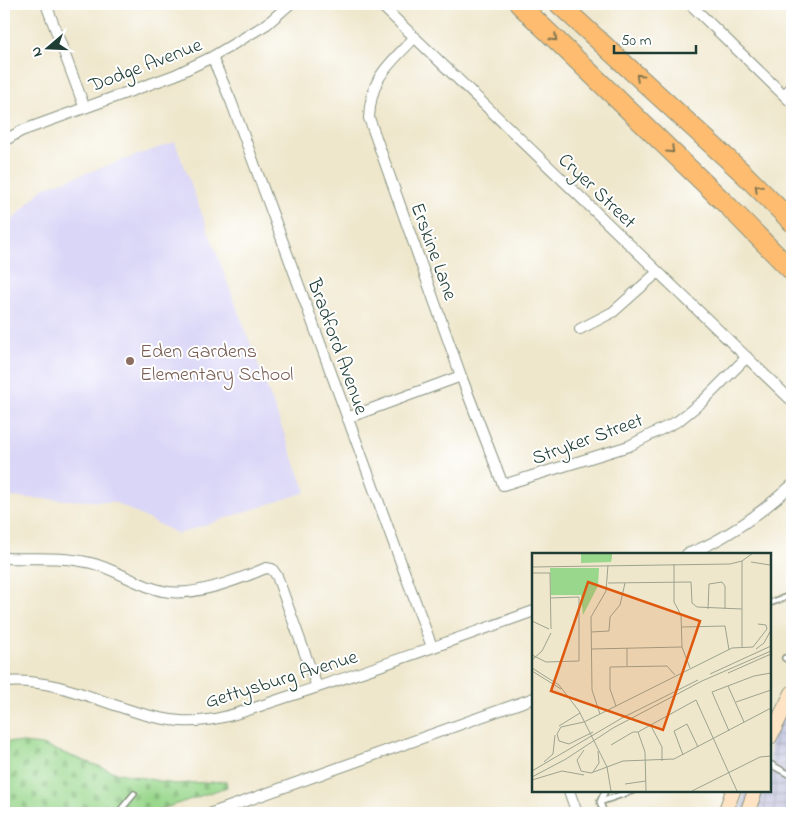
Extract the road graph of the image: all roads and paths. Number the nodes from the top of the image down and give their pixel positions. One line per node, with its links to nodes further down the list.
1 (46, 4): 12 (street)
2 (290, 4): 8 (street, Dodge Avenue)
3 (380, 4): 7 (street, Cryer Street)
4 (519, 4): 15 (highway, one-way to 15)
5 (559, 4): 14 (highway, one-way to 5)
6 (690, 4): 10 (street)
7 (415, 37): 16 (street, Cryer Street); 19 (street, Erskine Lane)
8 (212, 57): 12 (street, Dodge Avenue); 21 (street, Bradford Avenue)
9 (792, 87): 10 (street)
10 (784, 95): 11 (street)
11 (792, 103)
12 (84, 106): 13 (street, Dodge Avenue)
13 (4, 141)
14 (792, 222)
15 (792, 271)
16 (658, 272): 17 (street); 18 (street, Cryer Street)
17 (580, 329)
18 (747, 357): 20 (street, Cryer Street); 22 (street, Stryker Street)
19 (462, 376): 21 (street); 22 (street, Erskine Lane)
20 (792, 401)
21 (348, 418): 29 (street, Bradford Avenue)
22 (503, 485)
23 (792, 485): 24 (street)
24 (690, 553)
25 (4, 558): 33 (street)
26 (792, 595): 27 (lane)
27 (771, 602)
28 (532, 611): 29 (street, Gettysburg Avenue)
29 (432, 647): 33 (street, Gettysburg Avenue)
30 (785, 658): 31 (lane)
31 (792, 662)
32 (4, 682): 33 (street, Gettysburg Avenue)
33 (317, 688)
34 (792, 693): 36 (main road)
35 (532, 699): 47 (street)
36 (771, 735)
37 (771, 765): 38 (lane)
38 (792, 776)
39 (569, 792): 48 (street)
40 (605, 792): 45 (lane)
41 (629, 792): 45 (lane)
42 (733, 792): 50 (main road)
43 (755, 792): 51 (main road)
44 (134, 794): 46 (lane)
45 (600, 802): 49 (lane)
46 (118, 813)
47 (212, 813)
48 (577, 813)
49 (604, 813)
50 (725, 813)
51 (747, 813)

